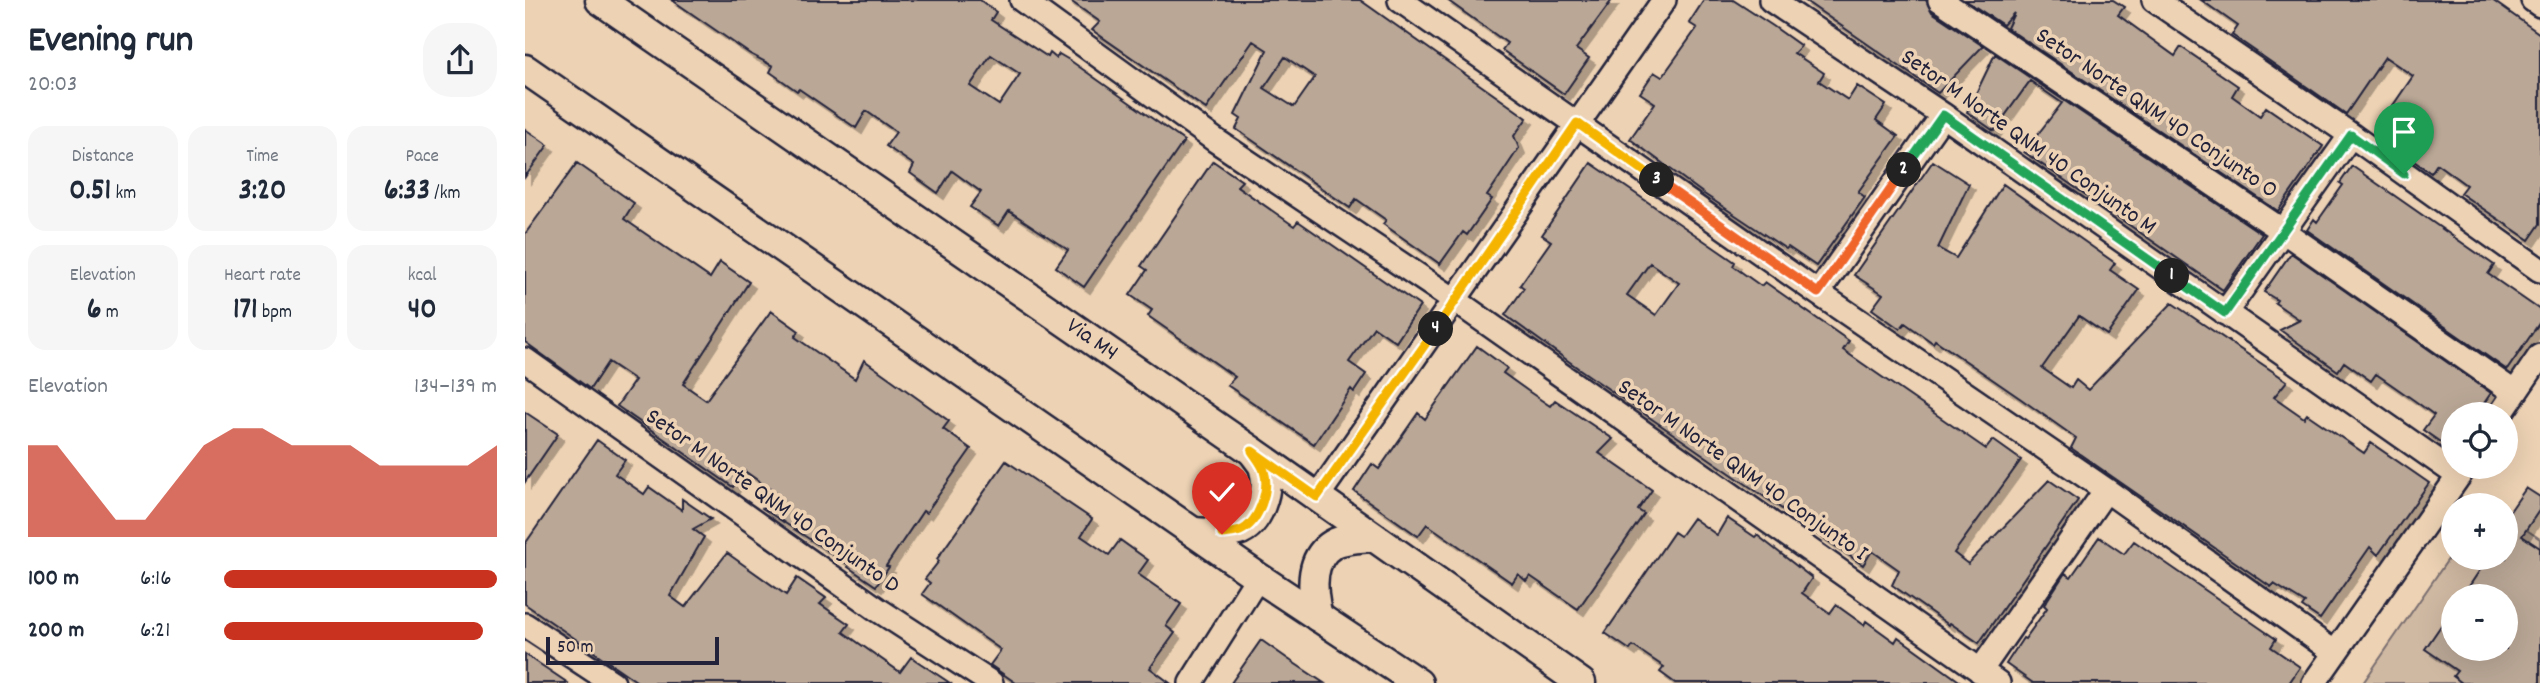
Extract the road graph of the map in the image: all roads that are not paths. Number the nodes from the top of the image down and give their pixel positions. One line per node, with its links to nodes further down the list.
1 (600, 0): 23 (main road, Via M4)
2 (1022, 0): 17 (street, Setor M Norte QNM 40 Conjunto I)
3 (1400, 0): 12 (street)
4 (1664, 0): 12 (street)
5 (1772, 0): 11 (street, Setor M Norte QNM 40 Conjunto M)
6 (1940, 0): 14 (street, Setor Norte QNM 40 Conjunto O)
7 (2154, 0): 13 (street)
8 (2533, 0): 9 (street)
9 (2540, 5)
10 (525, 69): 28 (main road)
11 (1943, 115): 16 (street); 18 (street, Setor M Norte QNM 40 Conjunto M)
12 (1577, 123): 16 (street); 17 (street)
13 (2351, 135): 14 (street); 15 (street)
14 (2283, 231): 18 (street); 21 (street, Setor Norte QNM 40 Conjunto O)
15 (2540, 270)
16 (1818, 293): 26 (street)
17 (1456, 301): 27 (street); 34 (street, Setor M Norte QNM 40 Conjunto I)
18 (2225, 313): 24 (street, Setor M Norte QNM 40 Conjunto M)
19 (2540, 356): 21 (street)
20 (525, 360): 36 (street, Setor M Norte QNM 40 Conjunto D)
21 (2515, 393): 22 (street)
22 (2509, 402)
23 (1252, 451): 27 (main road, Via M4); 28 (main road)
24 (2441, 457)
25 (2456, 479): 33 (street)
26 (2106, 490): 33 (street); 34 (street)
27 (1317, 497): 29 (main road, Via M4)
28 (1194, 532): 30 (main road)
29 (1372, 537): 31 (main road); 39 (main road, Via M4)
30 (1258, 578): 31 (main road); 37 (street)
31 (1318, 617): 38 (main road)
32 (525, 625): 35 (street)
33 (2334, 652): 40 (street)
34 (1989, 677)
35 (599, 679)
36 (991, 683)
37 (1191, 683)
38 (1418, 683)
39 (1581, 683)
40 (2314, 683)

